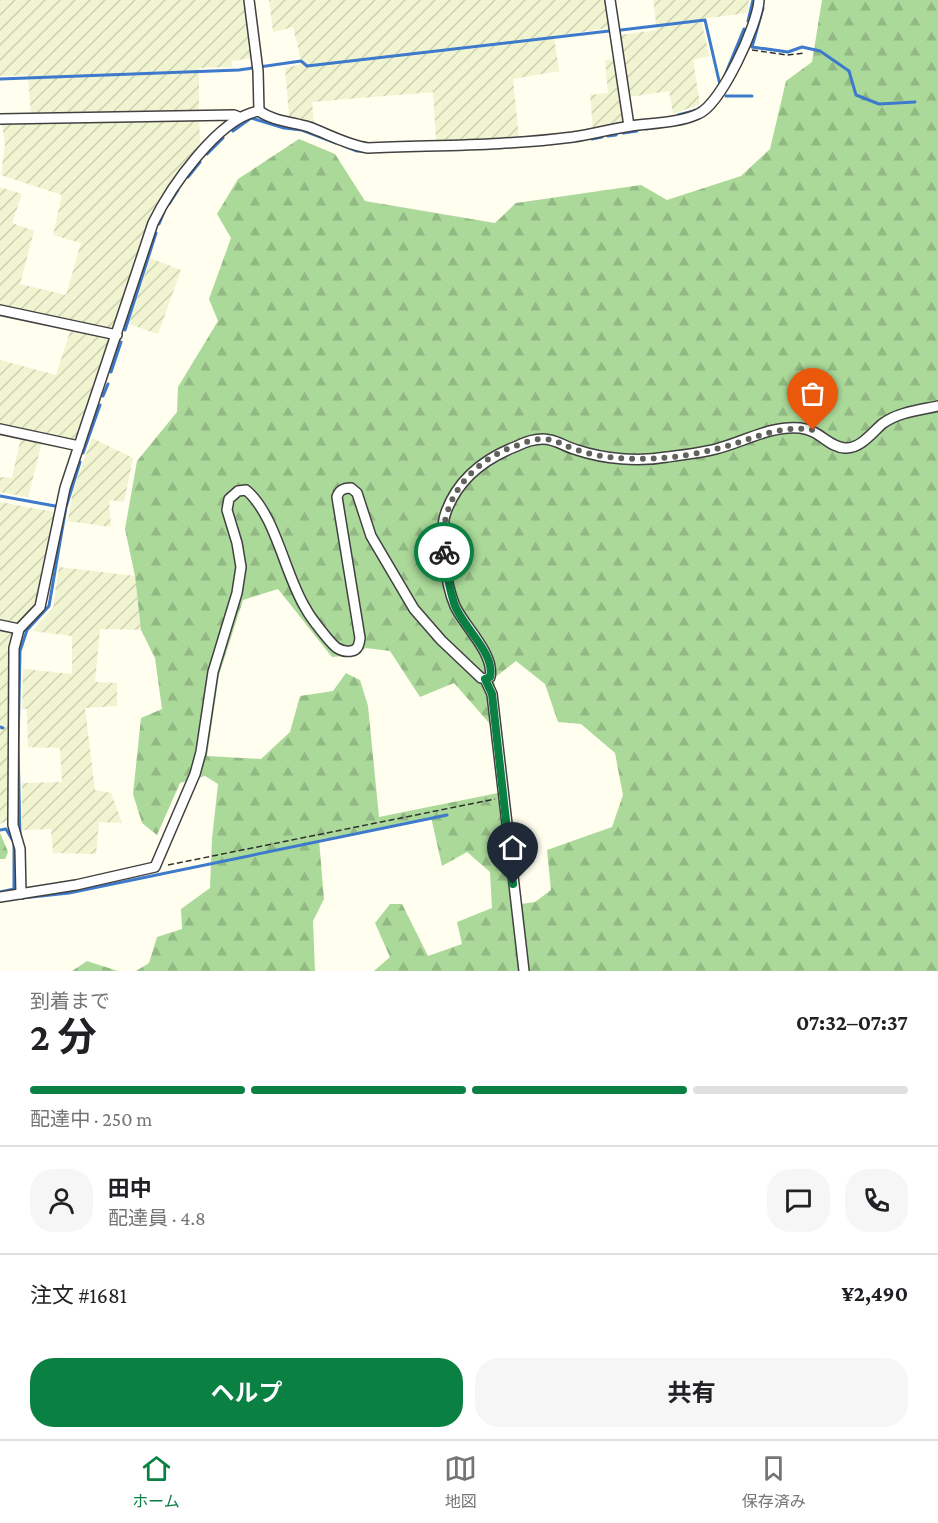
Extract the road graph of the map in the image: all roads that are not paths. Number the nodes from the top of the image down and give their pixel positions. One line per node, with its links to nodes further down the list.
1 (249, 0): 4 (street)
2 (610, 0): 7 (street)
3 (759, 0): 7 (street)
4 (259, 111): 5 (street); 7 (street)
5 (239, 117): 6 (street); 9 (street)
6 (0, 119)
7 (629, 126)
8 (0, 310): 9 (street)
9 (117, 335): 12 (street)
10 (938, 406): 15 (street)
11 (0, 429): 12 (street)
12 (79, 446): 14 (street)
13 (0, 625): 14 (street)
14 (19, 629): 16 (street)
15 (485, 679): 16 (street); 17 (street)
16 (12, 895)
17 (524, 971)

